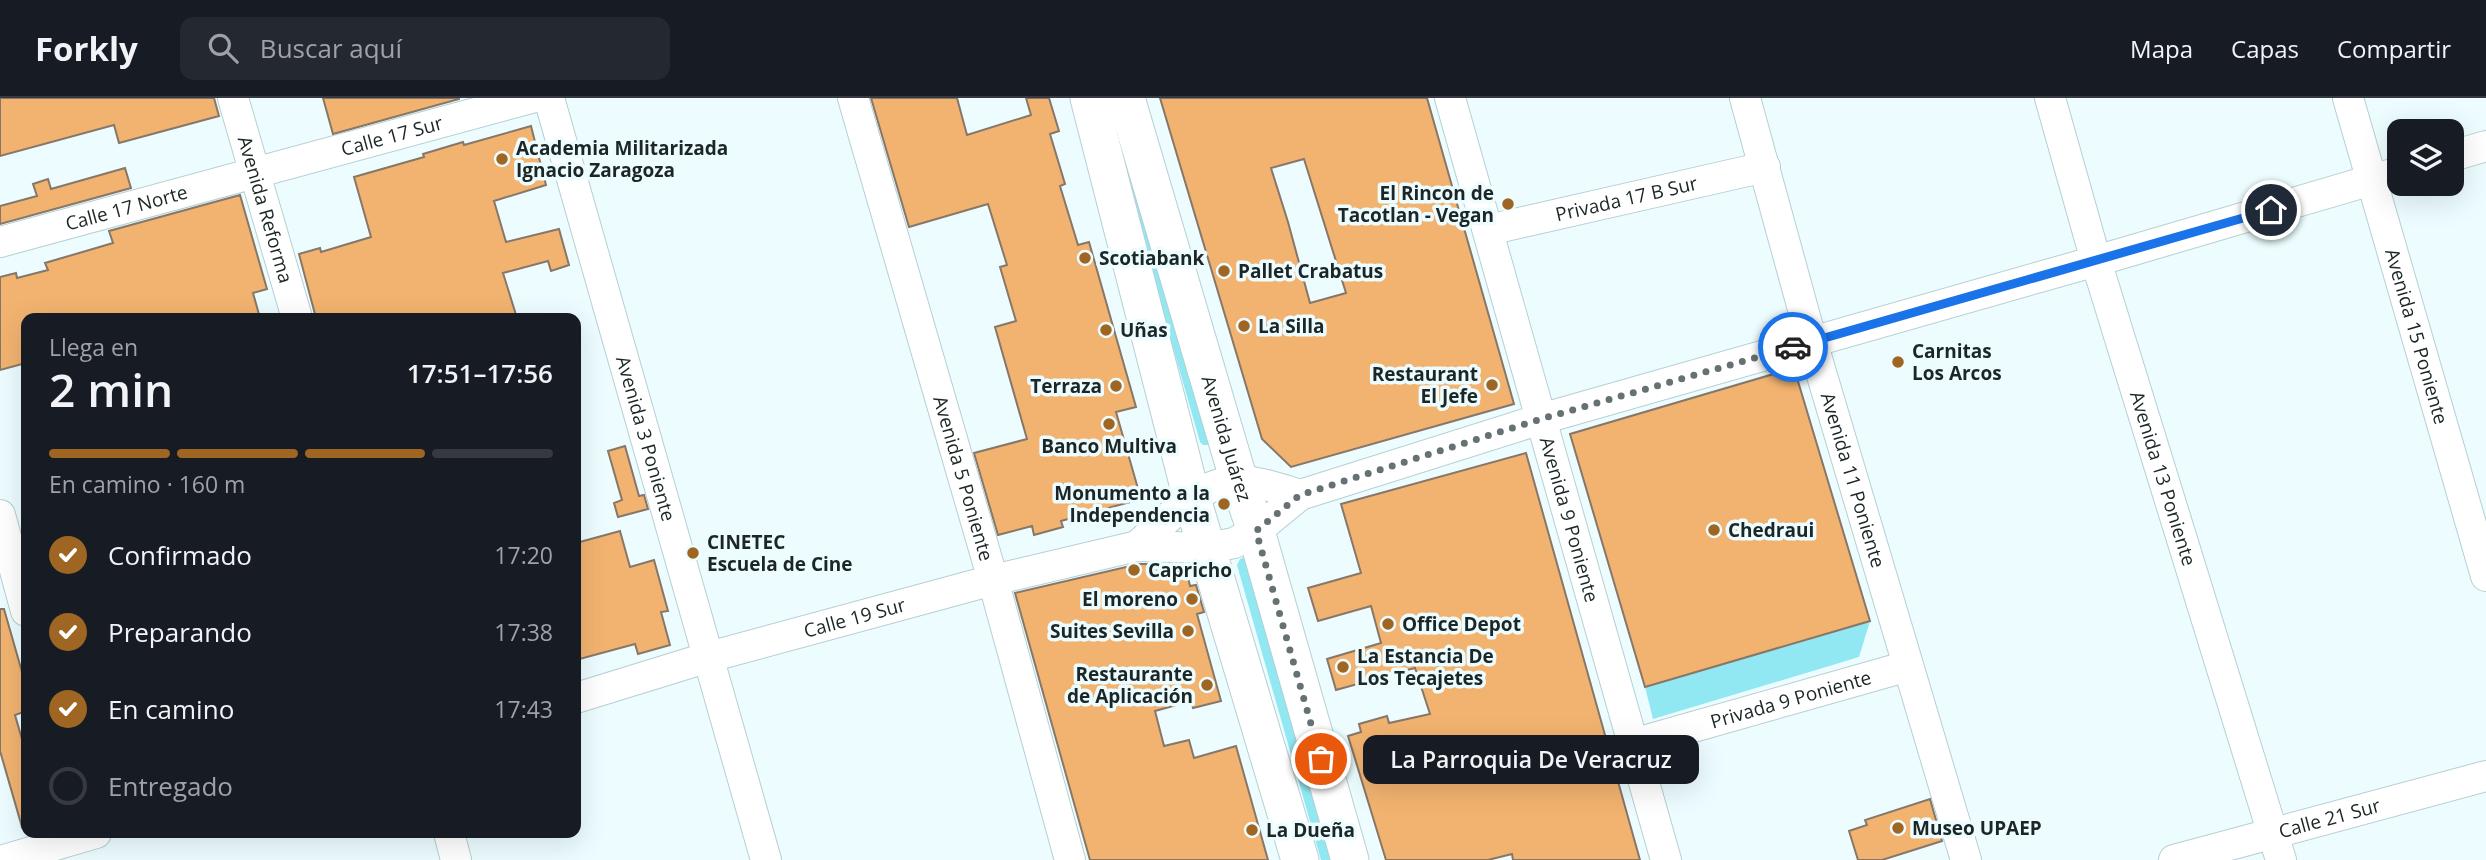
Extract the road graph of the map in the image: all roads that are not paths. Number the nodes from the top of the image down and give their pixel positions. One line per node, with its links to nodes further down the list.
1 (233, 98): 14 (street, Avenida Reforma)
2 (531, 98): 14 (street, Calle 17 Sur)
3 (549, 98): 32 (street, Avenida 3 Poniente)
4 (853, 98): 30 (street, Avenida 5 Poniente)
5 (1089, 98): 24 (main road)
6 (1126, 98): 22 (main road, Avenida Juárez)
7 (1450, 98): 16 (street, Avenida 9 Poniente)
8 (1745, 98): 13 (street, Avenida 11 Poniente)
9 (2050, 98): 18 (street, Avenida 13 Poniente)
10 (2347, 98): 15 (street, Avenida 15 Poniente)
11 (2486, 146): 12 (street)
12 (2464, 152)
13 (1765, 167): 16 (street, Privada 17 B Sur); 20 (street, Avenida 11 Poniente)
14 (254, 172): 17 (street, Calle 17 Norte); 19 (street, Avenida Reforma)
15 (2385, 176): 18 (street, Calle 19 Sur); 29 (street, Avenida 15 Poniente)
16 (1488, 230): 21 (street, Avenida 9 Poniente)
17 (0, 242)
18 (2096, 261): 20 (street, Calle 19 Sur); 39 (street, Avenida 13 Poniente)
19 (296, 313)
20 (1812, 342): 21 (street, Calle 19 Sur); 33 (street, Avenida 11 Poniente)
21 (1541, 419): 23 (street, Calle 19 Sur); 35 (street, Avenida 9 Poniente)
22 (1239, 481): 23 (street, Calle 19 Sur); 24 (street, Calle 19 Sur); 26 (main road, Avenida Juárez)
23 (1300, 495): 26 (street, Calle 19 Sur)
24 (1192, 499): 27 (street, Calle 19 Sur); 28 (main road)
25 (0, 514): 31 (street)
26 (1256, 531): 28 (street, Calle 19 Sur); 45 (main road, Avenida Juárez)
27 (1137, 546): 28 (street, Calle 19 Sur); 30 (street, Calle 19 Sur)
28 (1208, 548): 44 (main road)
29 (2486, 576)
30 (993, 580): 32 (street, Calle 19 Sur); 43 (street, Avenida 5 Poniente)
31 (21, 592)
32 (709, 657): 34 (street, Calle 19 Sur); 42 (street, Avenida 3 Poniente)
33 (1908, 666): 35 (street, Privada 9 Poniente); 47 (street, Avenida 11 Poniente)
34 (581, 696)
35 (1633, 744): 46 (street, Avenida 9 Poniente)
36 (2486, 776): 39 (street, Calle 21 Sur)
37 (450, 838): 41 (street)
38 (91, 840): 40 (street)
39 (2277, 847): 48 (street, Calle 21 Sur)
40 (4, 860)
41 (456, 860)
42 (766, 860)
43 (1070, 860)
44 (1300, 860)
45 (1350, 860)
46 (1666, 860)
47 (1965, 860)
48 (2174, 860)

